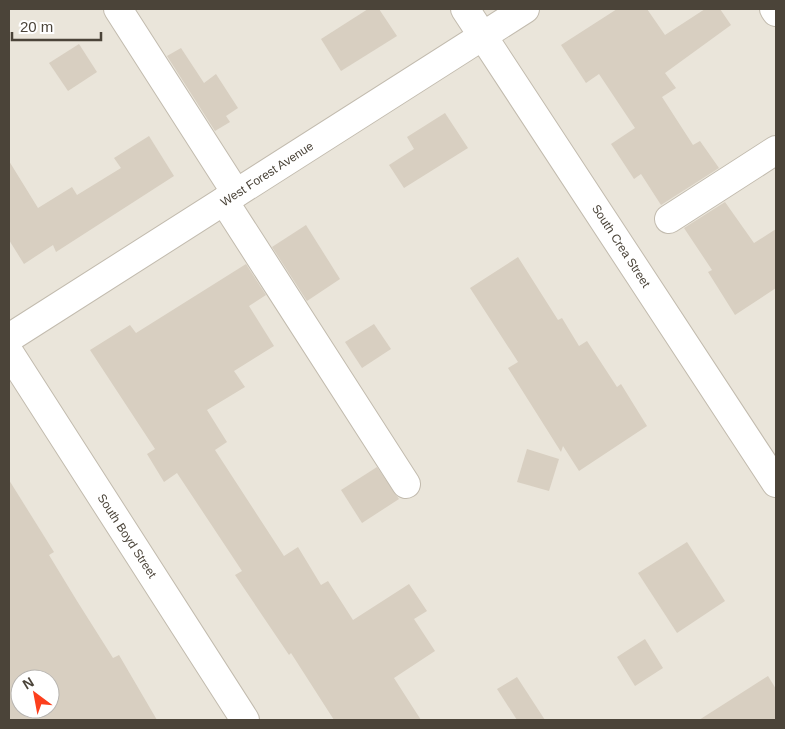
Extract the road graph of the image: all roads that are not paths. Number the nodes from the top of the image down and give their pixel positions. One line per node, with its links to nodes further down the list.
1 (118, 9): 8 (street)
2 (465, 9): 6 (street, South Crea Street)
3 (525, 9): 6 (street, West Forest Avenue)
4 (774, 9): 5 (street)
5 (776, 12)
6 (483, 36): 8 (street, West Forest Avenue); 12 (street, South Crea Street)
7 (776, 150): 9 (street)
8 (230, 197): 10 (street, West Forest Avenue); 13 (street)
9 (669, 219)
10 (9, 338)
11 (9, 352): 14 (street, South Boyd Street)
12 (776, 483)
13 (406, 484)
14 (245, 720)

